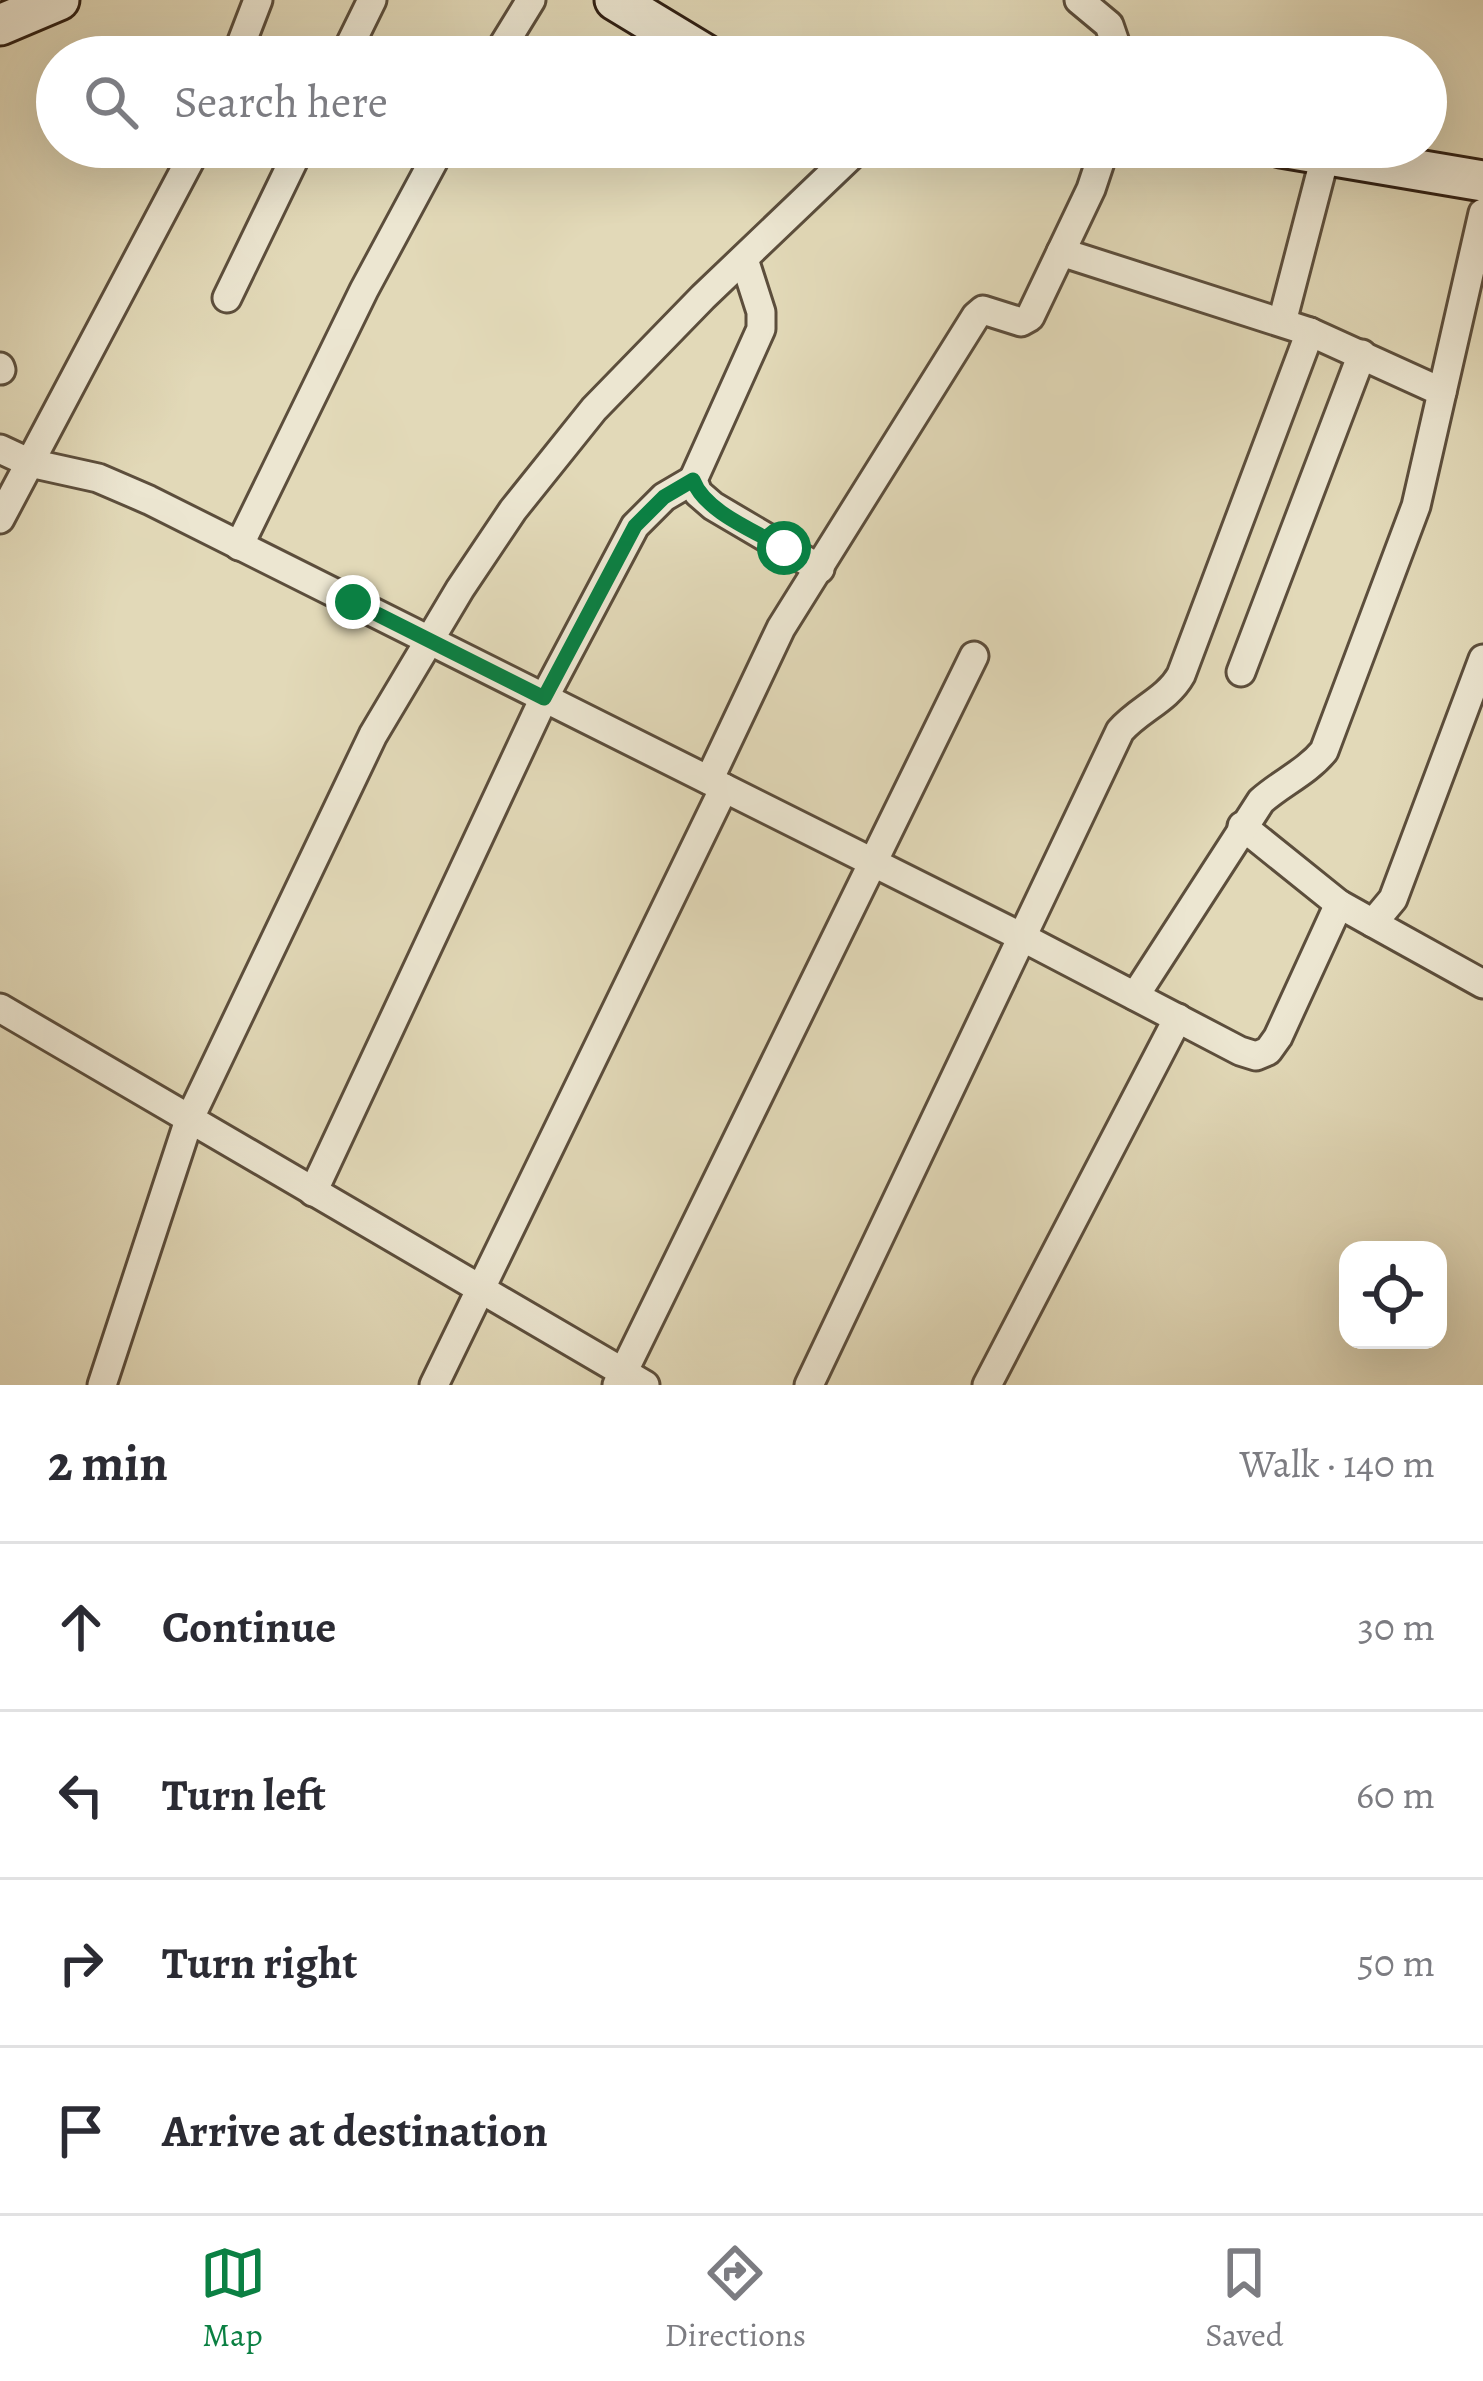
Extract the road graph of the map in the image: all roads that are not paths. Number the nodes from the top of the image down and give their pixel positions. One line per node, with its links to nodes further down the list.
1 (59, 0): 7 (street)
2 (258, 0): 8 (street)
3 (372, 0): 9 (street)
4 (531, 0): 10 (street)
5 (615, 0): 11 (street)
6 (1078, 0): 12 (street)
7 (0, 25)
8 (244, 36)
9 (354, 36)
10 (509, 36)
11 (674, 36)
12 (1113, 36)
13 (186, 168): 30 (street)
14 (290, 168): 24 (street)
15 (431, 168): 33 (street)
16 (838, 168): 23 (street)
17 (1098, 168): 22 (street)
18 (1322, 168): 25 (street)
19 (1397, 168): 20 (street)
20 (1483, 181)
21 (1483, 213): 28 (street)
22 (1061, 251): 25 (street); 34 (street)
23 (744, 259): 31 (street); 35 (street)
24 (227, 298)
25 (1282, 322): 26 (street)
26 (1310, 332): 27 (street); 45 (street)
27 (1362, 354): 28 (street); 38 (street)
28 (1442, 392): 41 (street)
29 (0, 449): 30 (street)
30 (30, 463): 32 (street); 33 (street)
31 (693, 480): 34 (street); 39 (street)
32 (0, 519)
33 (239, 545): 35 (street)
34 (820, 569): 40 (street)
35 (430, 640): 39 (street); 50 (street)
36 (974, 656): 42 (street)
37 (1483, 659): 44 (street)
38 (1241, 672)
39 (544, 698): 40 (street); 51 (street)
40 (716, 784): 42 (street); 52 (street)
41 (1242, 826): 43 (street); 47 (street)
42 (873, 862): 45 (street); 53 (street)
43 (1339, 904): 44 (street); 49 (street)
44 (1373, 922): 46 (street)
45 (1020, 936): 47 (street); 56 (street)
46 (1483, 984)
47 (1135, 996): 49 (street)
48 (0, 1008): 50 (street)
49 (1178, 1018): 57 (street)
50 (189, 1120): 51 (street); 54 (street)
51 (313, 1192): 52 (street)
52 (481, 1290): 53 (street); 55 (street)
53 (628, 1381)
54 (102, 1385)
55 (434, 1385)
56 (809, 1385)
57 (987, 1385)

